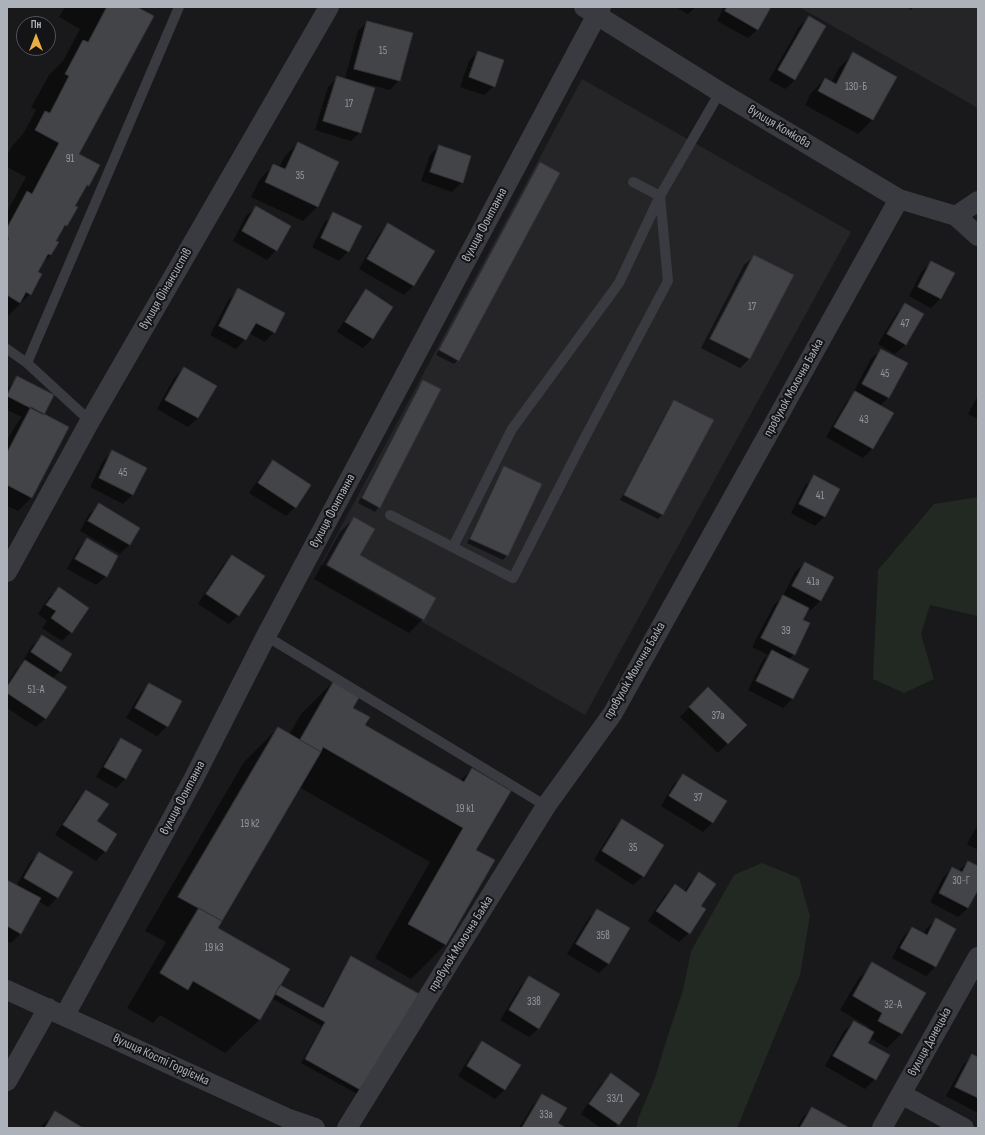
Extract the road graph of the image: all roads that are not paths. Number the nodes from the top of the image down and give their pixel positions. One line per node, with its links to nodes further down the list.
1 (179, 7): 12 (lane)
2 (329, 7): 13 (street, вулиця Фінансистів)
3 (594, 10): 4 (street, вулиця Комкова); 17 (street, вулиця Фонтанна)
4 (720, 92): 6 (lane); 7 (street, вулиця Комкова)
5 (633, 182): 6 (lane)
6 (660, 196): 15 (lane); 15 (lane)
7 (899, 199): 9 (street, вулиця Комкова); 18 (street, провулок Молочна Балка)
8 (978, 201): 9 (street)
9 (956, 216): 10 (street, вулиця Комкова)
10 (978, 236)
11 (7, 349): 12 (lane)
12 (27, 363): 13 (lane)
13 (90, 421): 16 (street, вулиця Фінансистів)
14 (390, 515): 15 (lane)
15 (453, 547)
16 (7, 572)
17 (266, 636): 18 (lane); 21 (street, вулиця Фонтанна)
18 (546, 806): 25 (street, провулок Молочна Балка)
19 (978, 957): 23 (street, вулиця Донецька)
20 (7, 990): 21 (street, вулиця Кості Гордієнка)
21 (56, 1012): 22 (street, вулиця Фонтанна); 24 (street, вулиця Кості Гордієнка)
22 (7, 1081)
23 (901, 1094): 26 (street, вулиця Донецька); 27 (street)
24 (315, 1128)
25 (347, 1128)
26 (882, 1128)
27 (964, 1128)

